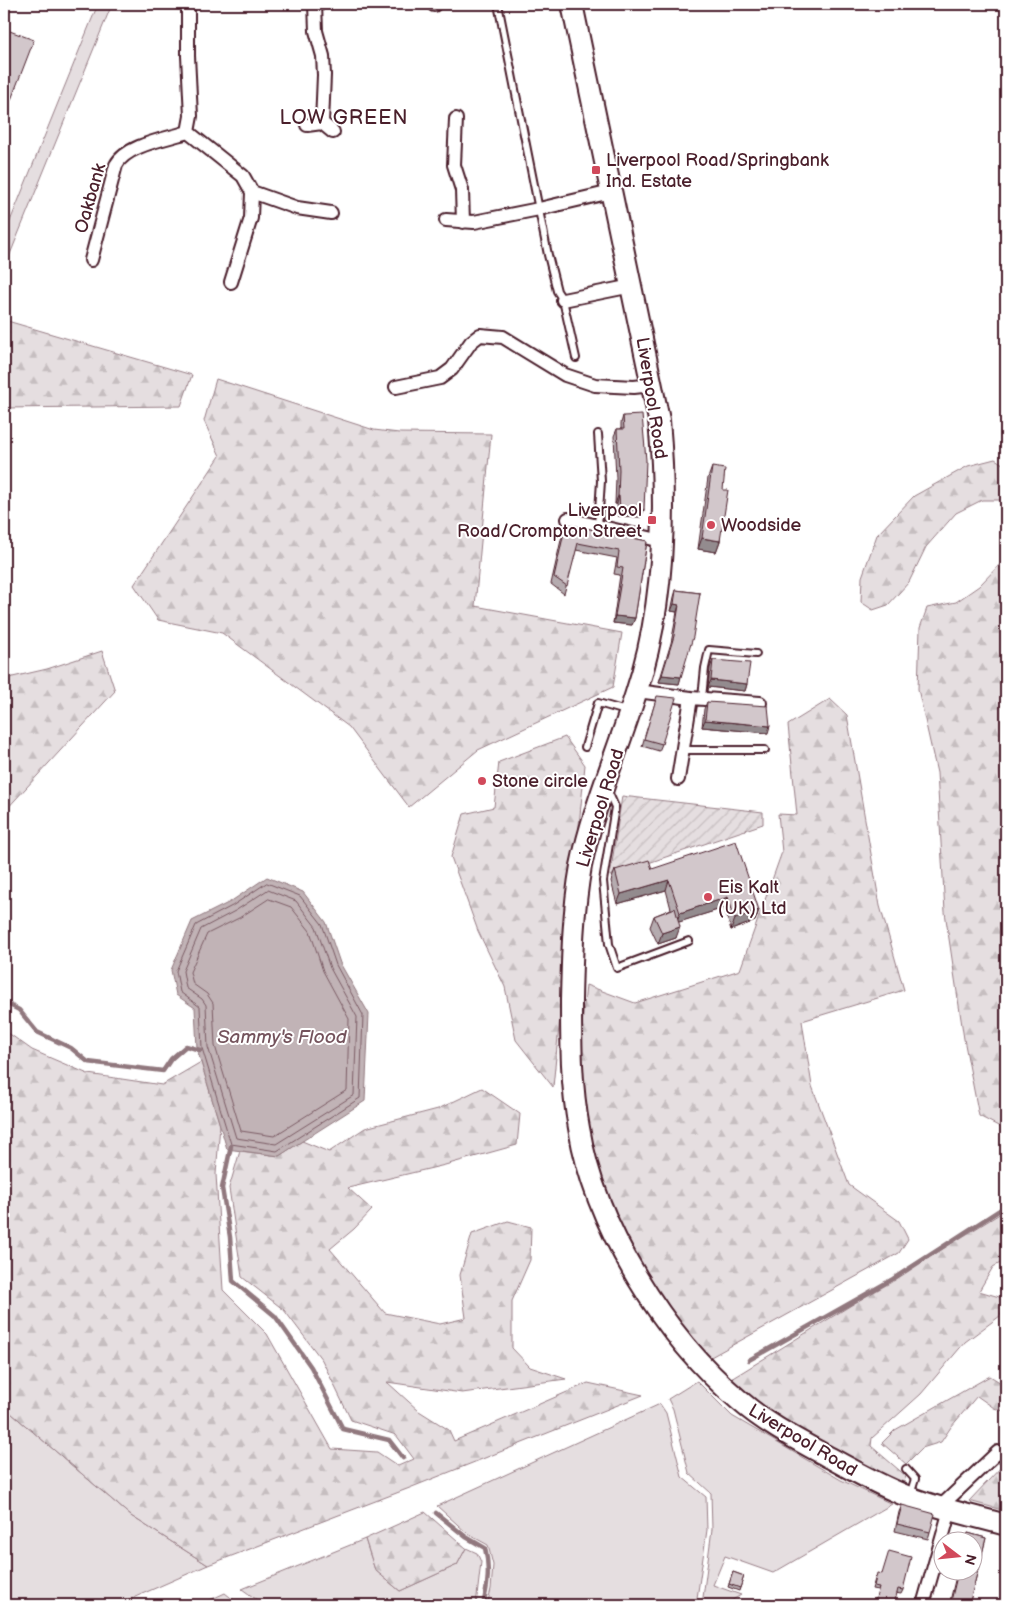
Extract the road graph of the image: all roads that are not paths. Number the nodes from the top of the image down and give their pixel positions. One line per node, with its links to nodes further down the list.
1 (188, 4): 8 (street)
2 (316, 4): 6 (street)
3 (498, 4): 12 (lane)
4 (572, 4): 11 (main road, Liverpool Road)
5 (456, 119): 15 (street)
6 (322, 123): 7 (street); 9 (street)
7 (308, 125)
8 (188, 132): 10 (street); 16 (street, Oakbank)
9 (333, 132)
10 (252, 192): 13 (street); 17 (street)
11 (611, 192): 12 (street); 18 (main road, Liverpool Road)
12 (539, 209): 15 (street); 19 (lane)
13 (331, 213)
14 (446, 220): 15 (street)
15 (463, 222)
16 (91, 260)
17 (230, 282)
18 (632, 286): 19 (street); 21 (main road, Liverpool Road)
19 (563, 300): 20 (lane)
20 (576, 358)
21 (652, 385): 22 (street); 26 (main road, Liverpool Road)
22 (396, 387)
23 (598, 434): 25 (lane)
24 (568, 519): 25 (street)
25 (598, 526): 26 (street)
26 (662, 541): 28 (main road, Liverpool Road)
27 (756, 654): 29 (lane)
28 (637, 691): 29 (street); 31 (main road, Liverpool Road)
29 (696, 698): 30 (street); 33 (street)
30 (760, 703)
31 (630, 712): 32 (lane); 36 (main road, Liverpool Road)
32 (585, 747)
33 (683, 750): 34 (lane); 35 (street)
34 (765, 750)
35 (678, 779)
36 (605, 784): 37 (lane); 40 (main road, Liverpool Road)
37 (690, 940)
38 (998, 1452): 41 (street)
39 (906, 1469): 40 (lane)
40 (909, 1497): 41 (main road, Liverpool Road)
41 (945, 1509): 42 (main road, Liverpool Road); 43 (street)
42 (1006, 1525)
43 (923, 1605)

